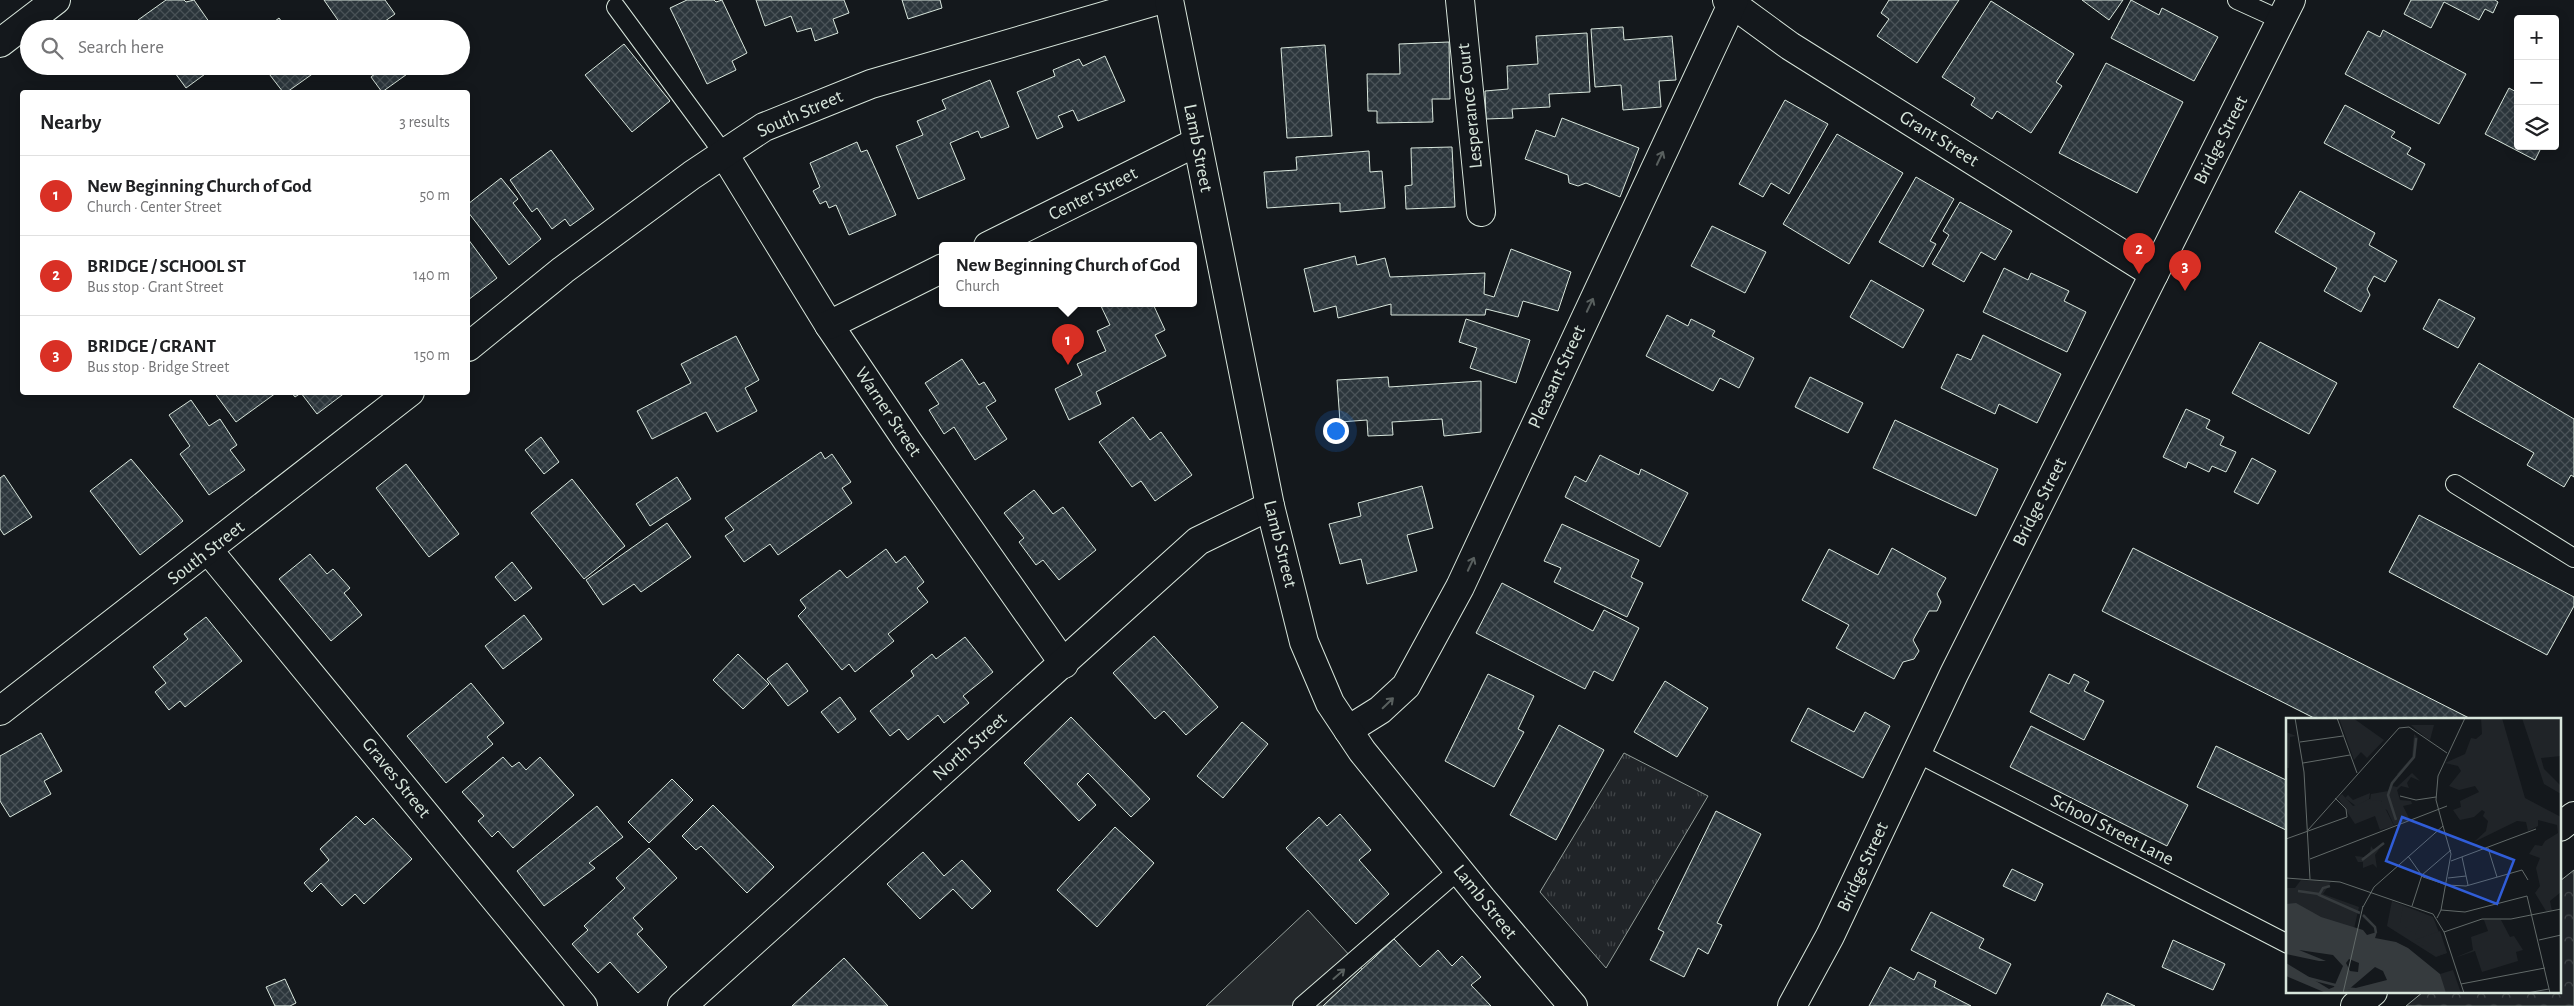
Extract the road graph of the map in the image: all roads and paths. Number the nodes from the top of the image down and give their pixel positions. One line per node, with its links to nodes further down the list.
1 (56, 0): 9 (street)
2 (1160, 0): 13 (street, South Street)
3 (1169, 0): 12 (street, Lamb Street)
4 (1460, 0): 14 (street, Lesperance Court)
5 (2237, 0): 8 (lane)
6 (1731, 1): 17 (street, Grant Street); 27 (street, Pleasant Street, one-way to 6)
7 (616, 7): 13 (lane)
8 (2286, 10): 17 (street, Bridge Street)
9 (30, 20)
10 (20, 28): 11 (street)
11 (0, 43)
12 (1197, 142): 15 (street, Center Street); 22 (street, Lamb Street)
13 (724, 154): 18 (street, Warner Street); 19 (street, South Street)
14 (1481, 212)
15 (996, 242)
16 (939, 270): 18 (street)
17 (2154, 274): 28 (street, Bridge Street)
18 (829, 324): 25 (street, Warner Street)
19 (470, 345)
20 (406, 395): 23 (street, South Street)
21 (2455, 484): 24 (lane)
22 (1270, 506): 25 (street, North Street); 27 (street, Lamb Street)
23 (209, 551): 26 (street, South Street); 34 (street, Graves Street)
24 (2574, 558)
25 (1064, 664): 35 (street, North Street)
26 (0, 711)
27 (1348, 730): 31 (street, Lamb Street)
28 (1917, 753): 32 (lane, School Street Lane); 38 (street, Bridge Street)
29 (2574, 816): 30 (street)
30 (2562, 825)
31 (1459, 870): 36 (lane, one-way to 31); 37 (street, Lamb Street)
32 (2286, 943)
33 (2370, 994): 39 (street)
34 (583, 1006)
35 (682, 1006)
36 (1302, 1006)
37 (1573, 1006)
38 (1792, 1006)
39 (2355, 1006)

